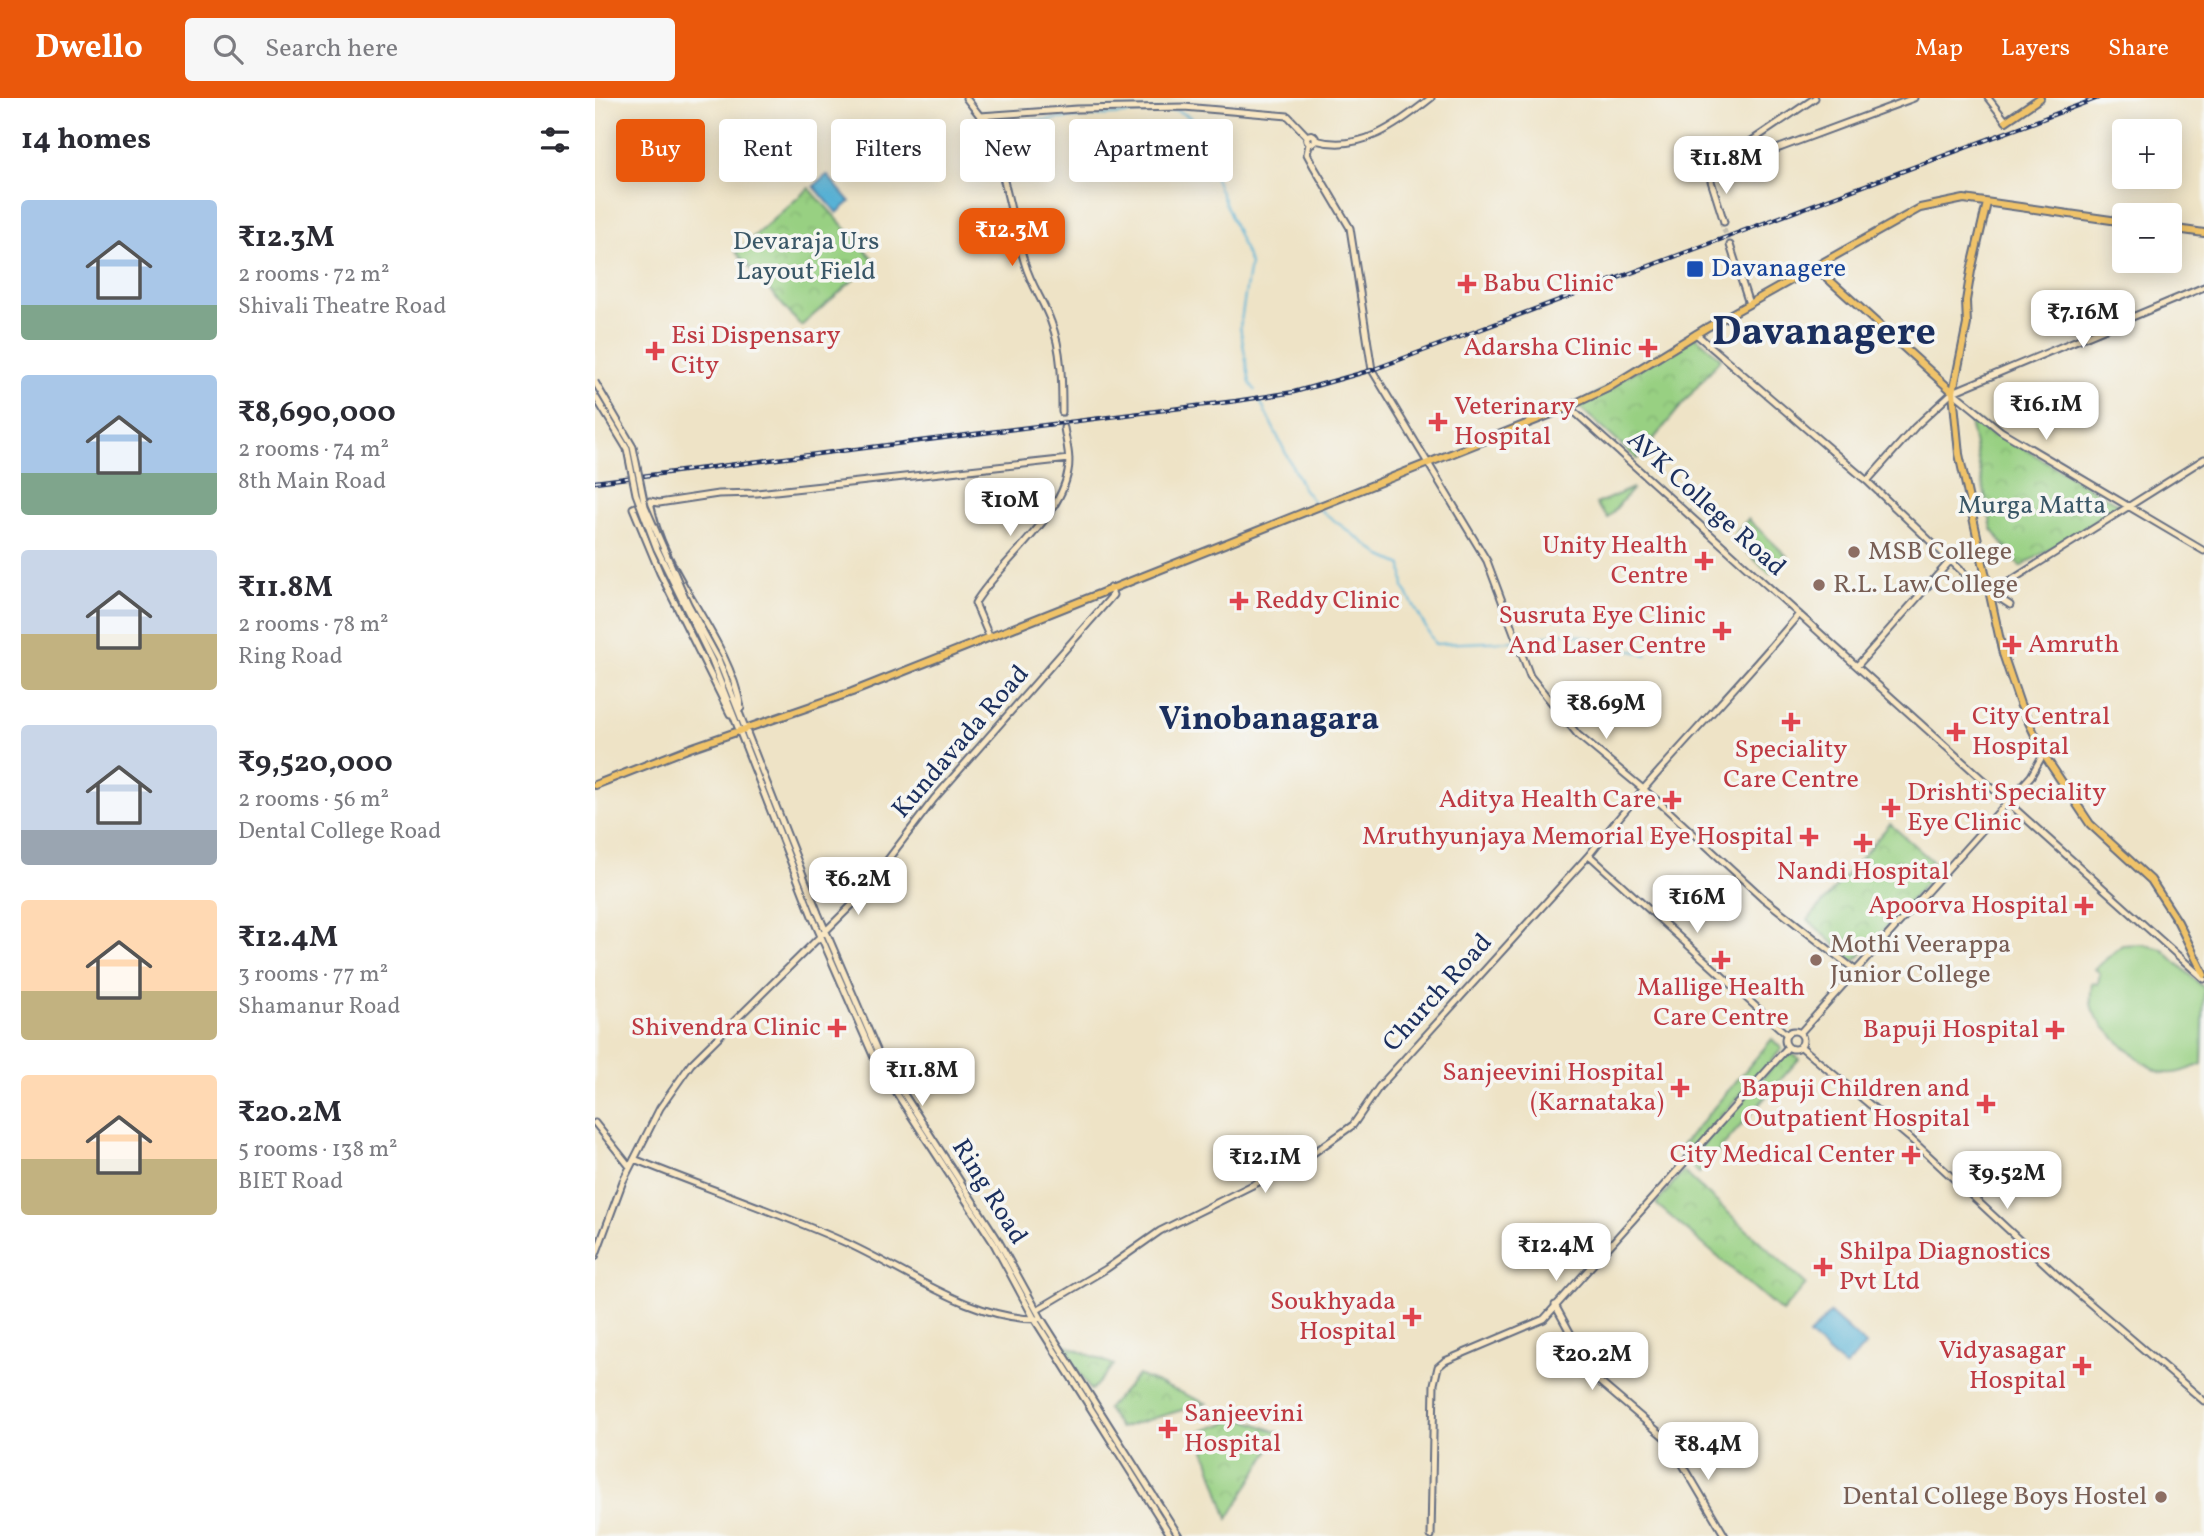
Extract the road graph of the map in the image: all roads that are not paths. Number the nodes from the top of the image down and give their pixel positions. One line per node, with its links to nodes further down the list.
1 (966, 98): 7 (street)
2 (1431, 98): 9 (street)
3 (1815, 98): 10 (street)
4 (1914, 98): 10 (street)
5 (1988, 98): 8 (street)
6 (2040, 98): 8 (main road)
7 (980, 116): 9 (street); 25 (street)
8 (2006, 121)
9 (1312, 142): 29 (street)
10 (1709, 169): 13 (street)
11 (1987, 203): 12 (main road); 17 (main road); 22 (main road)
12 (2112, 220)
13 (1723, 222)
14 (2182, 230): 15 (main road)
15 (2204, 233)
16 (1731, 245): 19 (street)
17 (1814, 266): 19 (main road); 22 (main road)
18 (2204, 287): 22 (street)
19 (1750, 304): 20 (main road)
20 (1696, 334): 24 (main road); 30 (street)
21 (595, 382): 40 (street, bridge)
22 (1953, 392): 30 (street); 32 (street); 36 (main road)
23 (595, 396): 40 (street, bridge)
24 (1569, 407): 29 (main road); 38 (street, AVK College Road)
25 (1062, 412)
26 (1064, 428): 27 (street)
27 (1069, 459): 31 (street); 39 (street)
28 (2204, 459): 32 (street)
29 (1426, 463): 35 (main road); 46 (street)
30 (1867, 481): 34 (street)
31 (650, 500): 42 (street); 42 (street)
32 (2128, 507): 33 (street); 36 (street)
33 (2204, 551)
34 (1950, 561): 36 (street); 41 (street)
35 (1110, 588): 39 (main road); 49 (street, Kundavada Road)
36 (1991, 593): 37 (street); 44 (main road)
37 (2010, 605)
38 (1799, 614): 41 (street, AVK College Road); 46 (street, Church Road)
39 (989, 636): 43 (main road)
40 (715, 660): 42 (street, Ring Road)
41 (1857, 666): 47 (street, AVK College Road)
42 (740, 721): 43 (street, Ring Road)
43 (743, 729): 45 (main road); 49 (street, Ring Road)
44 (2044, 752): 47 (street); 50 (main road)
45 (595, 785)
46 (1644, 790): 48 (street, Church Road); 52 (street)
47 (2007, 801): 51 (street, AVK College Road); 52 (street)
48 (1589, 855): 55 (street); 63 (street, Church Road)
49 (823, 934): 59 (street, Kundavada Road); 63 (street, Ring Road); 64 (street, Ring Road)
50 (2203, 965): 51 (street); 53 (main road)
51 (2192, 968): 53 (street, AVK College Road)
52 (1855, 970): 54 (street)
53 (2204, 977)
54 (1800, 1033): 55 (street); 56 (street)
55 (1786, 1034): 57 (street)
56 (1800, 1046): 57 (street); 65 (street)
57 (1788, 1047): 62 (street)
58 (595, 1123): 60 (street)
59 (634, 1159): 60 (street, Kundavada Road); 64 (street)
60 (630, 1167): 61 (street, Kundavada Road)
61 (595, 1258)
62 (1555, 1305): 68 (street); 69 (street)
63 (1037, 1310): 64 (street, Ring Road)
64 (1038, 1319): 66 (street, Ring Road); 67 (street, Ring Road)
65 (2204, 1401)
66 (1171, 1536)
67 (1179, 1536)
68 (1431, 1536)
69 (1725, 1536)

